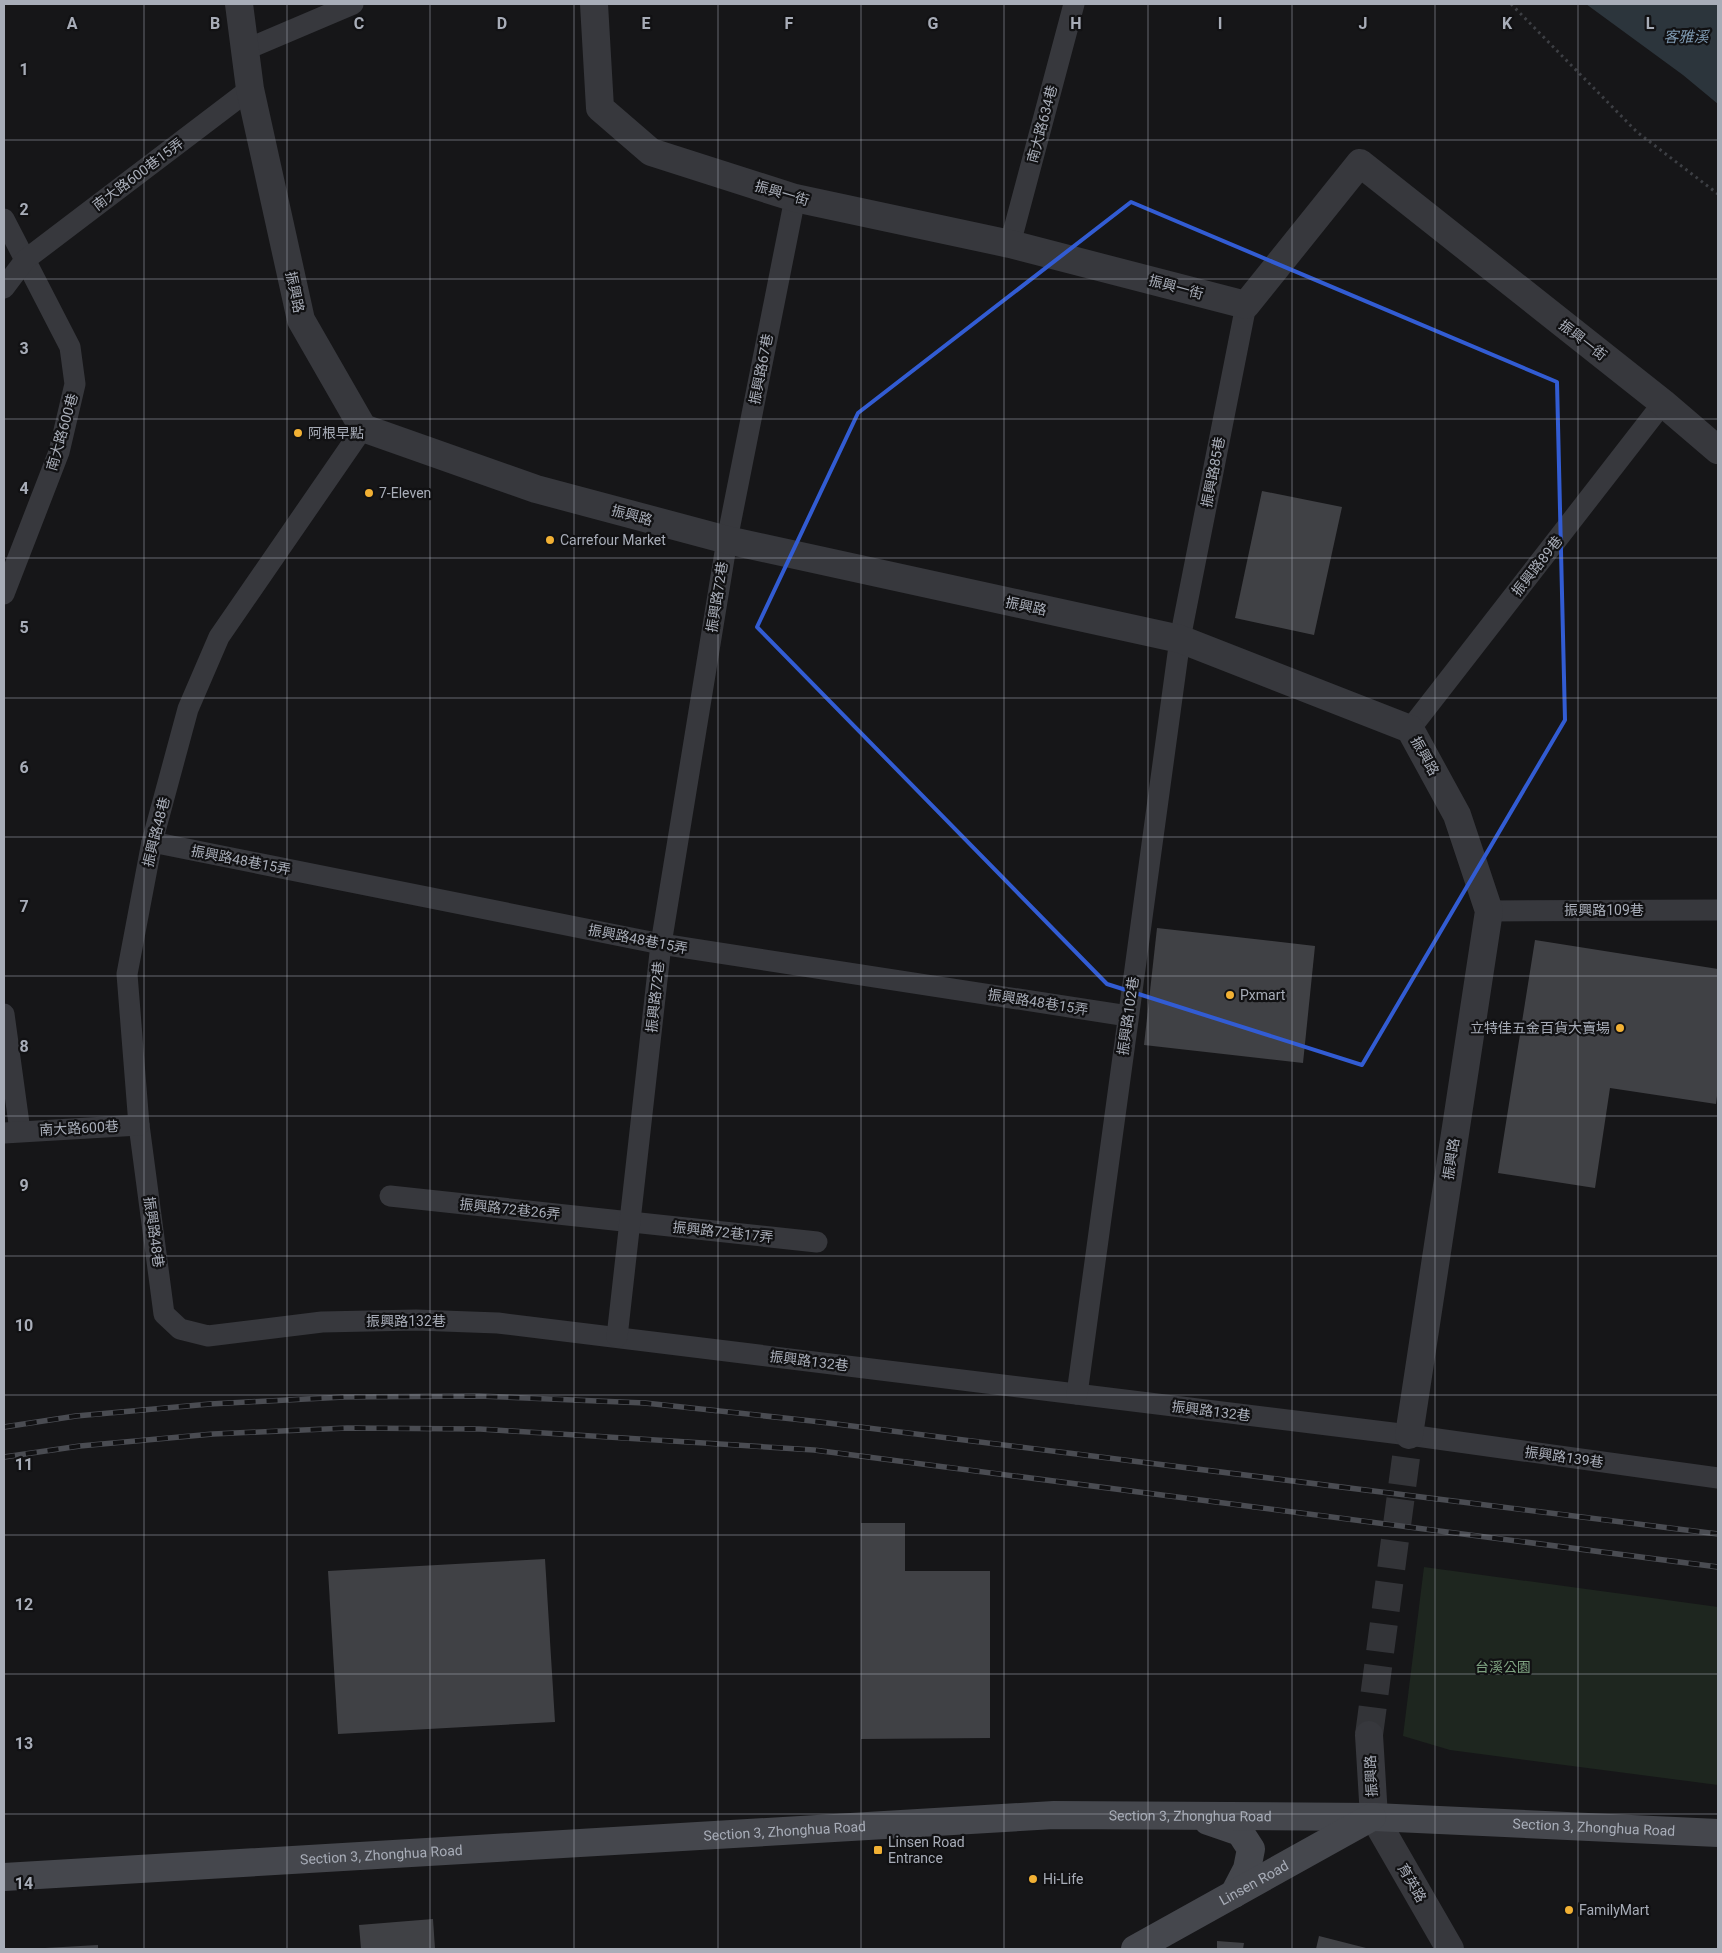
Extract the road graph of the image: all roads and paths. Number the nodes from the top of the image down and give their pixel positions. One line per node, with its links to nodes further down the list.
1 (239, 4): 6 (street, 振興路)
2 (353, 4): 6 (lane)
3 (594, 4): 9 (street, 振興一街)
4 (1074, 4): 11 (lane, 南大路634巷)
5 (1511, 4): 8 (path)
6 (245, 50): 7 (street, 振興路)
7 (250, 89): 12 (lane, 南大路600巷15弄); 16 (street, 振興路)
8 (1718, 194)
9 (795, 198): 11 (street, 振興一街); 18 (lane, 振興路67巷)
10 (4, 219): 12 (lane, 南大路600巷)
11 (1010, 244): 14 (street, 振興一街)
12 (25, 260): 13 (lane, 南大路600巷15弄); 19 (lane, 南大路600巷)
13 (4, 288)
14 (1246, 305): 15 (street, 振興一街); 20 (lane, 振興路85巷)
15 (1663, 403): 17 (street, 振興一街); 21 (lane, 振興路89巷)
16 (363, 428): 18 (street, 振興路); 22 (lane, 振興路48巷)
17 (1718, 450)
18 (726, 540): 20 (street, 振興路); 25 (lane, 振興路72巷)
19 (4, 594)
20 (1180, 639): 21 (street, 振興路); 27 (lane, 振興路102巷)
21 (1410, 728): 24 (street, 振興路)
22 (152, 842): 25 (lane, 振興路48巷15弄); 28 (lane, 振興路48巷)
23 (1718, 910): 24 (lane, 振興路109巷)
24 (1489, 911): 36 (street, 振興路)
25 (661, 944): 27 (lane, 振興路48巷15弄); 31 (lane, 振興路72巷)
26 (4, 1014): 29 (lane, 南大路600巷)
27 (1128, 1016): 35 (lane, 振興路102巷)
28 (139, 1125): 29 (lane, 南大路600巷); 33 (lane, 振興路48巷)
29 (12, 1132)
30 (390, 1196): 31 (lane, 振興路72巷26弄)
31 (630, 1222): 32 (lane, 振興路72巷17弄); 34 (lane, 振興路72巷)
32 (817, 1242)
33 (208, 1336): 34 (lane, 振興路132巷)
34 (617, 1337): 35 (lane, 振興路132巷)
35 (1077, 1394): 36 (lane, 振興路132巷)
36 (1409, 1435): 37 (lane, 振興路139巷)
37 (1718, 1478)
38 (1369, 1735): 40 (street, 振興路)
39 (1192, 1816): 40 (street, Section 3, Zhonghua Road); 42 (street, Section 3, Zhonghua Road); 43 (street)
40 (1374, 1817): 41 (street, Section 3, Zhonghua Road); 43 (street, Linsen Road); 45 (street, 育英路)
41 (1718, 1833)
42 (4, 1877)
43 (1234, 1894): 44 (street, Linsen Road)
44 (1136, 1949)
45 (1450, 1949)

